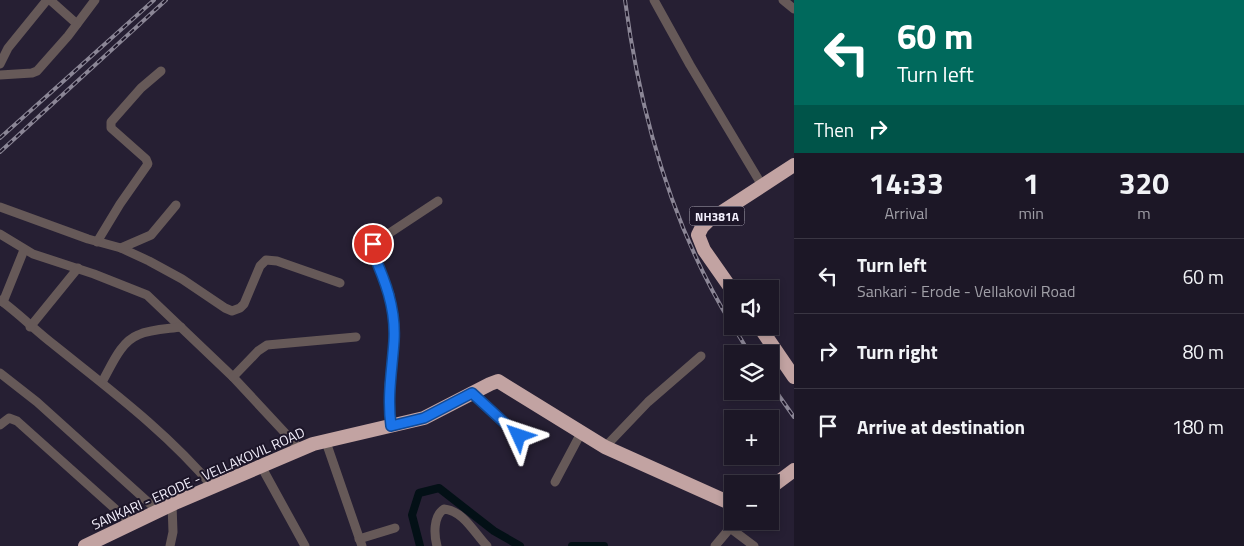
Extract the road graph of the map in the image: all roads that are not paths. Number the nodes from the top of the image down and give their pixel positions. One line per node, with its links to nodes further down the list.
1 (49, 0): 6 (street); 7 (street)
2 (95, 0): 6 (street)
3 (654, 0): 11 (street)
4 (783, 0): 5 (street)
5 (794, 9)
6 (77, 24): 9 (street)
7 (0, 64)
8 (161, 71): 16 (street)
9 (0, 75)
10 (794, 165): 11 (highway, NH381A)
11 (763, 187): 20 (highway, NH381A)
12 (438, 201): 34 (street)
13 (176, 205): 17 (street)
14 (0, 207): 16 (street)
15 (0, 234): 18 (street)
16 (97, 242): 17 (street)
17 (121, 248): 21 (street)
18 (24, 250): 19 (street); 22 (street)
19 (78, 268): 23 (street); 24 (street)
20 (725, 280)
21 (340, 283)
22 (1, 301): 23 (street)
23 (30, 327): 31 (street)
24 (181, 327): 30 (street); 31 (street)
25 (765, 335): 29 (highway)
26 (356, 337): 30 (street)
27 (701, 356): 38 (street)
28 (0, 373): 47 (street)
29 (794, 376)
30 (233, 377): 39 (street)
31 (102, 382): 44 (street)
32 (472, 393): 34 (highway, SANKARI - ERODE - VELLAKOVIL ROAD); 35 (highway, SANKARI - ERODE - VELLAKOVIL ROAD); 36 (street)
33 (0, 425): 48 (street)
34 (391, 426): 37 (highway, SANKARI - ERODE - VELLAKOVIL ROAD)
35 (581, 433): 38 (highway, SANKARI - ERODE - VELLAKOVIL ROAD); 43 (street)
36 (519, 436)
37 (326, 442): 39 (highway, SANKARI - ERODE - VELLAKOVIL ROAD); 52 (street)
38 (605, 447): 45 (highway, SANKARI - ERODE - VELLAKOVIL ROAD)
39 (300, 449): 40 (highway, SANKARI - ERODE - VELLAKOVIL ROAD)
40 (261, 466): 44 (highway, SANKARI - ERODE - VELLAKOVIL ROAD); 55 (street)
41 (794, 470): 42 (highway)
42 (779, 481)
43 (555, 482)
44 (213, 486): 46 (highway, SANKARI - ERODE - VELLAKOVIL ROAD)
45 (724, 500)
46 (172, 504): 47 (highway, SANKARI - ERODE - VELLAKOVIL ROAD); 54 (street)
47 (158, 511): 48 (highway, SANKARI - ERODE - VELLAKOVIL ROAD)
48 (132, 524): 53 (highway, SANKARI - ERODE - VELLAKOVIL ROAD)
49 (395, 528): 52 (street)
50 (729, 530): 58 (street)
51 (738, 530): 59 (street)
52 (361, 543)
53 (85, 546)
54 (170, 546)
55 (305, 546)
56 (437, 546): 57 (street)
57 (487, 546)
58 (715, 546)
59 (754, 546)

